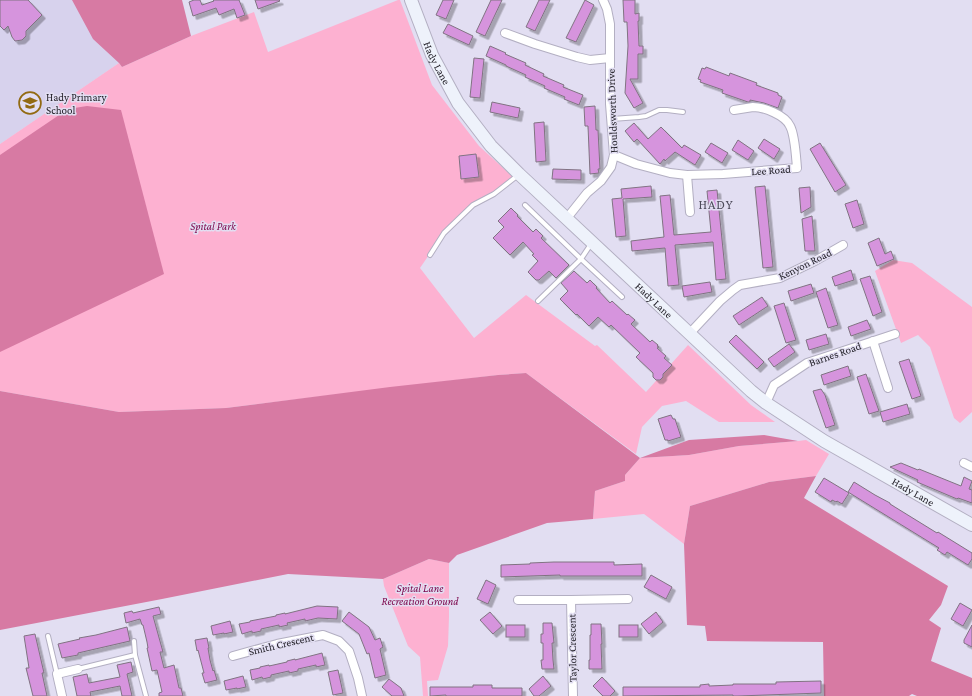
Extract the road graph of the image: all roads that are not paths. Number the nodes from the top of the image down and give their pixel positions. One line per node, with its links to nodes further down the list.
1 (411, 0): 9 (street, Hady Lane)
2 (603, 0): 4 (street, Houldsworth Drive)
3 (505, 33): 4 (street, Houldsworth Drive)
4 (610, 58): 7 (street, Houldsworth Drive)
5 (734, 110): 10 (street, Lee Road)
6 (683, 112): 7 (lane)
7 (611, 119): 8 (street, Houldsworth Drive)
8 (614, 155): 10 (street, Lee Road); 13 (street, Houldsworth Drive)
9 (519, 174): 13 (street, Hady Lane); 16 (lane)
10 (687, 175): 12 (street)
11 (525, 205): 17 (lane)
12 (690, 212)
13 (567, 218): 14 (street, Hady Lane)
14 (592, 242): 17 (lane); 20 (street, Hady Lane)
15 (843, 245): 20 (street, Kenyon Road)
16 (430, 255)
17 (581, 260): 18 (lane); 19 (lane)
18 (622, 297)
19 (538, 301)
20 (690, 333): 24 (street, Hady Lane)
21 (895, 334): 22 (street, Barnes Road)
22 (873, 342): 23 (street, Barnes Road); 24 (street, Barnes Road)
23 (888, 388)
24 (766, 403): 27 (street, Hady Lane)
25 (964, 463): 26 (street)
26 (972, 467)
27 (972, 526)
28 (628, 599): 30 (street, Taylor Crescent)
29 (518, 600): 30 (street, Taylor Crescent)
30 (571, 600): 40 (street, Taylor Crescent)
31 (48, 636): 36 (lane)
32 (134, 641): 33 (lane)
33 (135, 655): 35 (lane); 38 (lane)
34 (233, 656): 39 (street, Smith Crescent)
35 (78, 669): 36 (street)
36 (58, 674): 37 (street)
37 (62, 696)
38 (146, 696)
39 (362, 696)
40 (573, 696)

